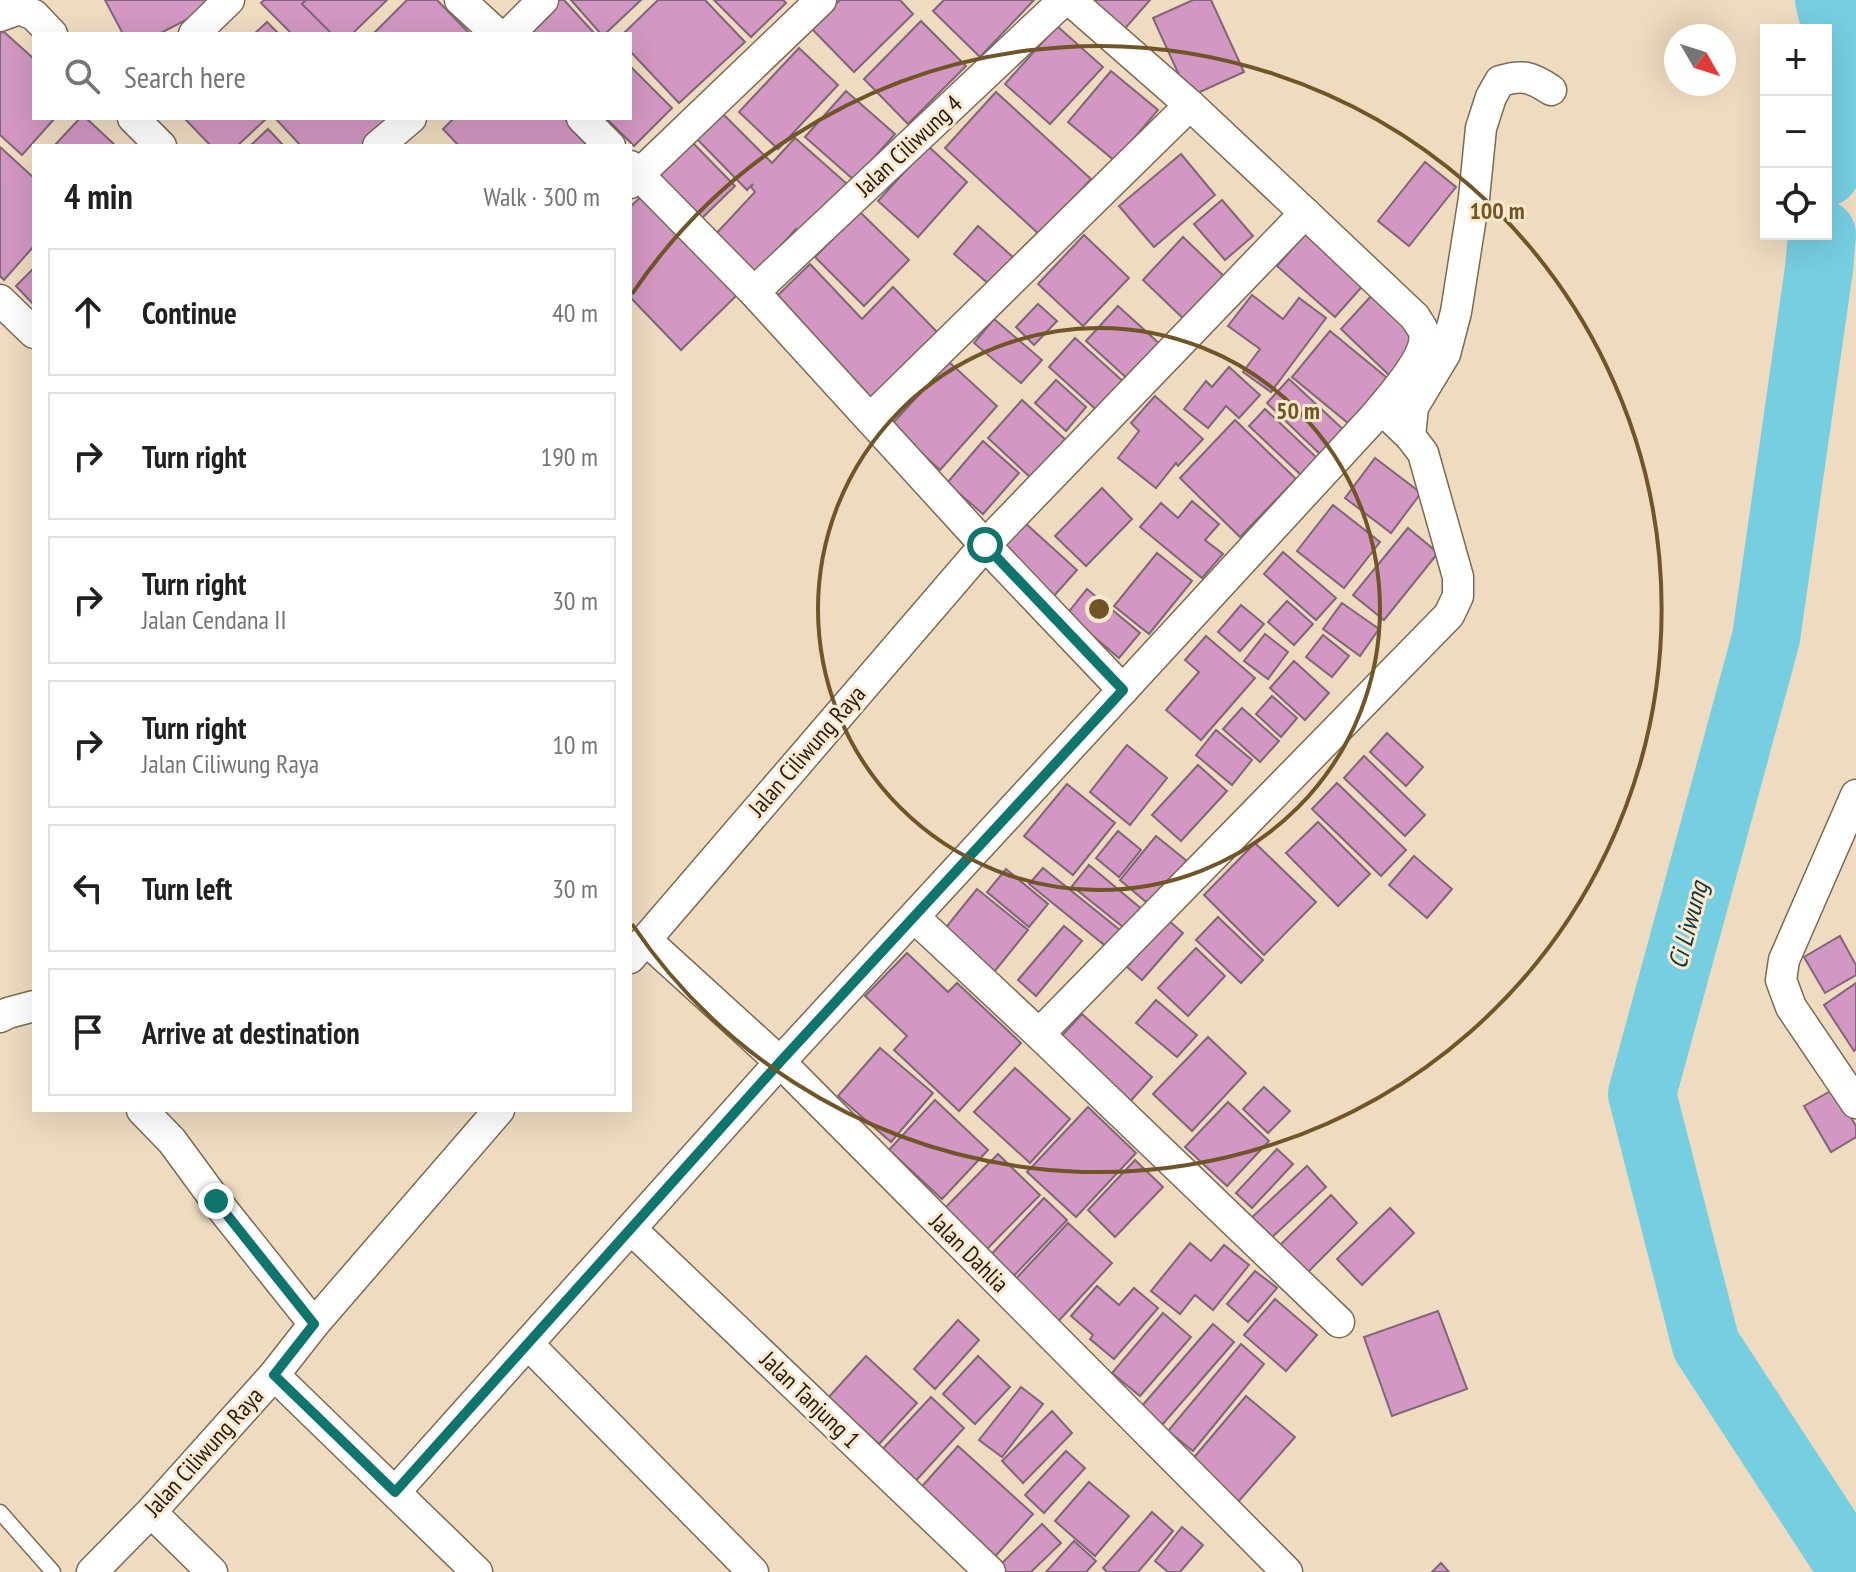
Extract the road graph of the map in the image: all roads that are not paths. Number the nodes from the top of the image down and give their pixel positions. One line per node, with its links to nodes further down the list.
1 (229, 0): 8 (street)
2 (460, 0): 9 (street)
3 (543, 0): 10 (street)
4 (821, 0): 19 (street)
5 (1067, 0): 12 (street); 21 (street, Jalan Ciliwung 4)
6 (0, 16): 7 (street)
7 (50, 32)
8 (196, 32)
9 (495, 32)
10 (511, 32)
11 (1551, 90): 26 (street)
12 (1190, 105): 20 (street); 25 (street)
13 (135, 120): 16 (street)
14 (409, 120): 17 (street)
15 (584, 120): 18 (street)
16 (159, 144)
17 (380, 144)
18 (608, 144)
19 (633, 175): 21 (street)
20 (1305, 213): 24 (street); 27 (street, Jalan Ciliwung Raya)
21 (754, 292): 25 (street)
22 (0, 300): 23 (street)
23 (32, 331)
24 (1376, 415): 26 (street); 28 (street)
25 (870, 419): 27 (street)
26 (1410, 436): 34 (street)
27 (985, 545): 28 (street); 31 (street, Jalan Ciliwung Raya)
28 (1123, 690): 30 (street)
29 (1856, 795): 36 (street)
30 (914, 917): 34 (street); 35 (street)
31 (638, 949): 35 (street, Jalan Dahlia)
32 (32, 1007): 33 (street)
33 (0, 1017)
34 (1039, 1034): 40 (street)
35 (780, 1062): 39 (street); 53 (street, Jalan Dahlia)
36 (1856, 1103)
37 (144, 1112): 41 (street)
38 (497, 1112): 41 (street, Jalan Ciliwung Raya)
39 (631, 1229): 42 (street); 52 (street, Jalan Tanjung 1)
40 (1339, 1322)
41 (314, 1324): 43 (street, Jalan Ciliwung Raya)
42 (528, 1344): 44 (street); 51 (street)
43 (274, 1375): 44 (street); 46 (street, Jalan Ciliwung Raya)
44 (395, 1492): 50 (street)
45 (0, 1512): 47 (lane)
46 (151, 1512): 48 (street, Jalan Ciliwung Raya); 49 (street)
47 (53, 1572)
48 (92, 1572)
49 (212, 1572)
50 (477, 1572)
51 (753, 1572)
52 (990, 1572)
53 (1287, 1572)

